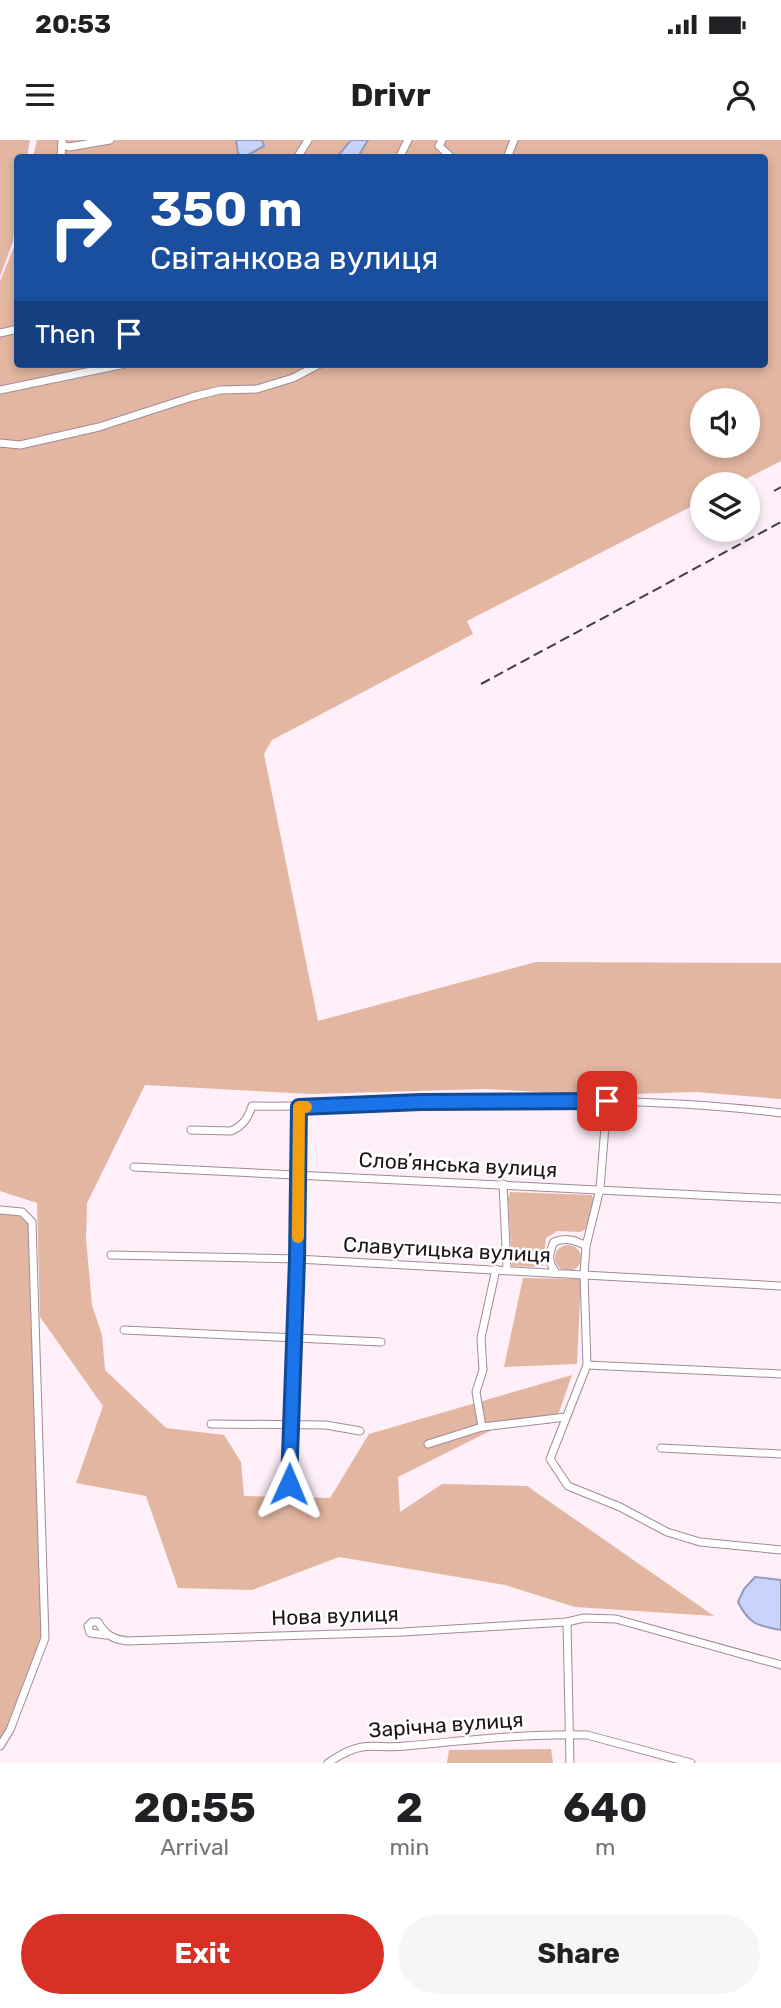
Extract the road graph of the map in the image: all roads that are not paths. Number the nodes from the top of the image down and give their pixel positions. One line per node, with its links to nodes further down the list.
1 (110, 140): 3 (street)
2 (442, 140): 4 (street)
3 (62, 142)
4 (448, 154)
5 (106, 368): 9 (street)
6 (299, 368): 8 (street)
7 (312, 368): 8 (street)
8 (301, 374): 10 (street)
9 (0, 390)
10 (0, 443)
11 (607, 1101): 12 (street); 13 (street); 18 (street)
12 (299, 1107): 14 (street); 16 (street)
13 (781, 1113)
14 (191, 1130)
15 (134, 1167): 16 (street, Словʼянська вулиця)
16 (299, 1175): 17 (street, Словʼянська вулиця); 23 (street)
17 (503, 1184): 18 (street, Словʼянська вулиця); 25 (street)
18 (600, 1189): 19 (street, Словʼянська вулиця); 21 (street)
19 (781, 1199)
20 (0, 1210): 48 (street)
21 (586, 1246): 26 (street); 27 (street)
22 (111, 1255): 23 (street, Славутицька вулиця)
23 (297, 1259): 24 (street, Славутицька вулиця); 30 (street)
24 (496, 1269): 25 (street, Славутицька вулиця); 37 (street)
25 (507, 1270): 26 (street, Славутицька вулиця)
26 (556, 1273): 27 (street, Славутицька вулиця)
27 (584, 1274): 28 (street, Славутицька вулиця); 32 (street)
28 (781, 1286)
29 (124, 1330): 30 (street)
30 (293, 1338): 31 (street); 36 (street)
31 (381, 1342)
32 (587, 1365): 33 (street); 34 (street)
33 (781, 1374)
34 (566, 1417): 37 (street); 43 (street)
35 (211, 1424): 36 (street)
36 (291, 1424): 38 (street); 42 (street)
37 (482, 1427): 39 (street)
38 (360, 1431)
39 (428, 1444)
40 (661, 1448): 41 (street)
41 (781, 1454)
42 (289, 1484)
43 (781, 1550)
44 (567, 1622): 45 (street, Нова вулиця); 46 (street, Нова вулиця); 47 (street)
45 (106, 1634)
46 (781, 1665)
47 (570, 1735): 49 (street, Зарічна вулиця); 50 (street); 51 (street, Зарічна вулиця)
48 (0, 1746)
49 (328, 1763)
50 (570, 1763)
51 (691, 1763)

